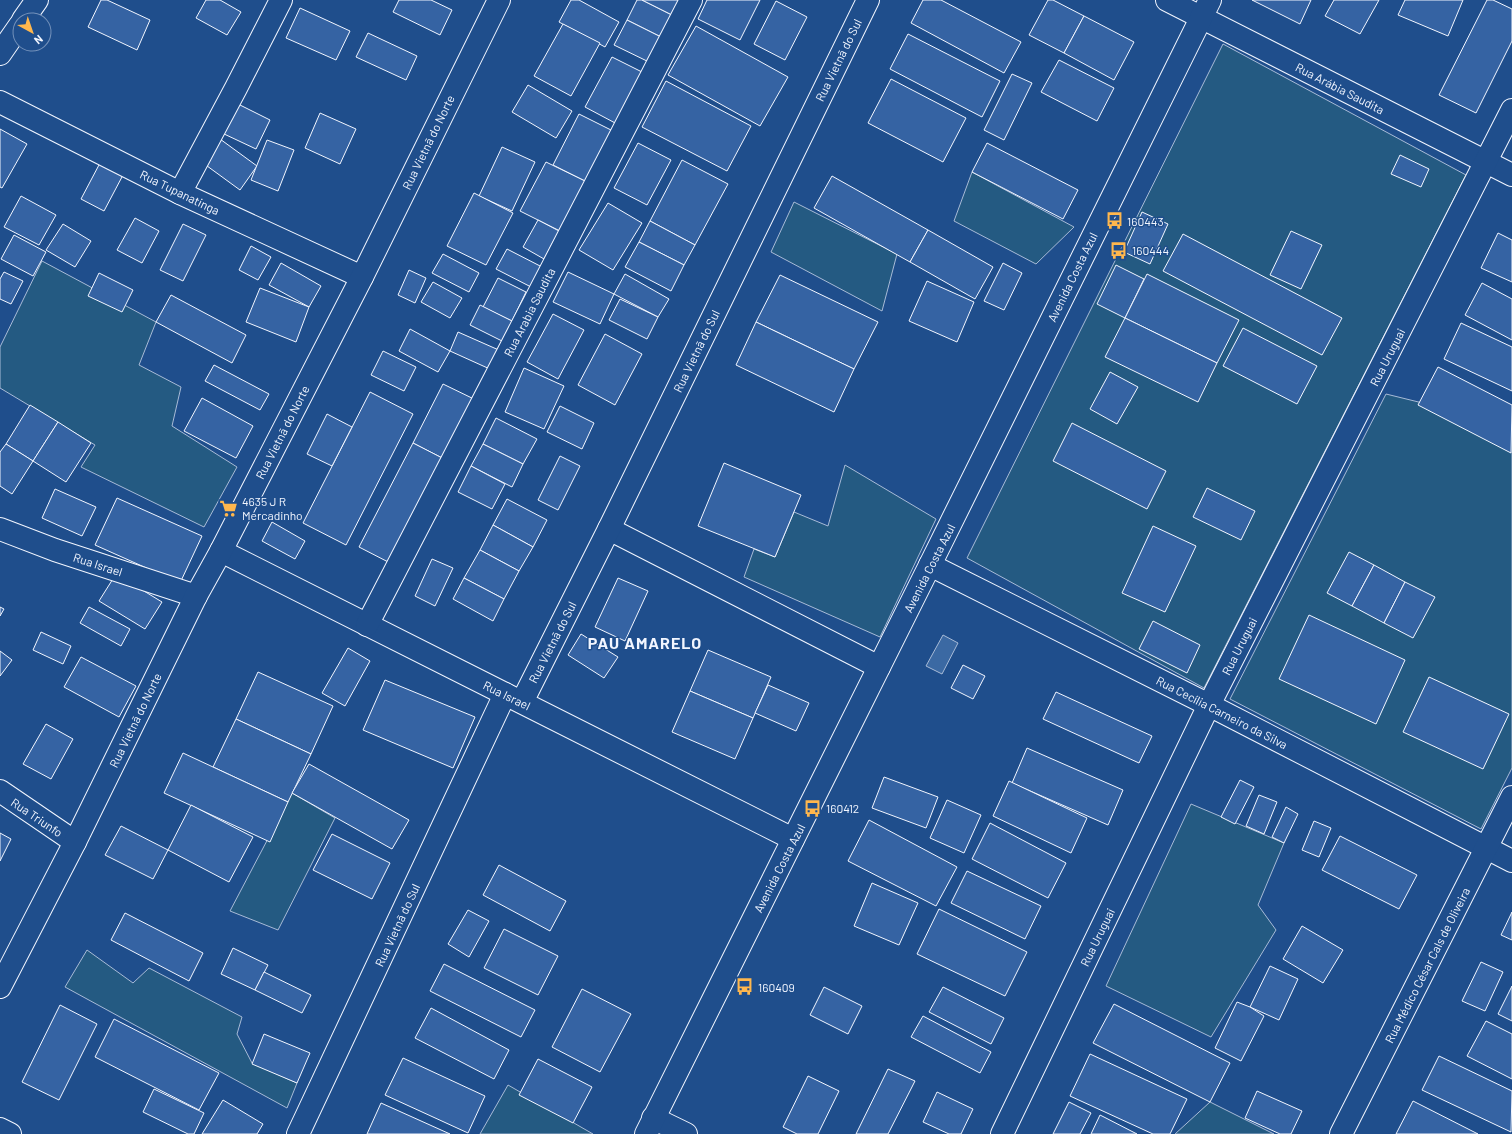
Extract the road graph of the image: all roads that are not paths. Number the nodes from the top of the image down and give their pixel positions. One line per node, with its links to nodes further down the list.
1 (37, 0): 8 (street)
2 (281, 0): 15 (street)
3 (499, 0): 16 (street, Rua Vietnã do Norte)
4 (691, 0): 22 (street, Rua Arabia Saudita)
5 (868, 0): 18 (street, Rua Vietnã do Sul)
6 (1167, 0): 7 (street, Rua Arábia Saudita)
7 (1205, 9): 13 (street, Rua Arábia Saudita); 20 (street, Avenida Costa Azul)
8 (29, 12)
9 (12, 37): 10 (street)
10 (0, 54)
11 (0, 102): 15 (street, Rua Tupanatinga)
12 (1512, 110): 13 (street, Rua Uruguai)
13 (1486, 162): 14 (street, Rua Arábia Saudita); 25 (street, Rua Uruguai)
14 (1512, 175)
15 (180, 193): 16 (street, Rua Tupanatinga)
16 (362, 277): 19 (street, Rua Vietnã do Norte)
17 (0, 528): 21 (street, Rua Israel)
18 (609, 529): 23 (street); 24 (street, Rua Vietnã do Sul)
19 (221, 551): 21 (street, Rua Vietnã do Norte); 22 (street, Rua Israel)
20 (930, 565): 23 (street, Avenida Costa Azul); 25 (street, Rua Cecília Carneiro da Silva)
21 (196, 596): 29 (street, Rua Vietnã do Norte)
22 (367, 625): 24 (street, Rua Israel)
23 (879, 667): 28 (street, Avenida Costa Azul)
24 (514, 698): 28 (street, Rua Israel); 36 (street, Rua Vietnã do Sul)
25 (1209, 705): 30 (street, Rua Cecília Carneiro da Silva); 38 (street, Rua Uruguai)
26 (0, 791): 29 (street, Rua Triunfo)
27 (1512, 797): 30 (street, Rua Médico César Cals de Oliveira)
28 (793, 839): 33 (street, Avenida Costa Azul)
29 (75, 842): 32 (street, Rua Vietnã do Norte)
30 (1486, 848): 31 (street, Rua Cecília Carneiro da Silva); 39 (street, Rua Médico César Cals de Oliveira)
31 (1512, 861)
32 (0, 987)
33 (649, 1126): 37 (street)
34 (0, 1129): 35 (street)
35 (10, 1134)
36 (298, 1134)
37 (686, 1134)
38 (1002, 1134)
39 (1341, 1134)

